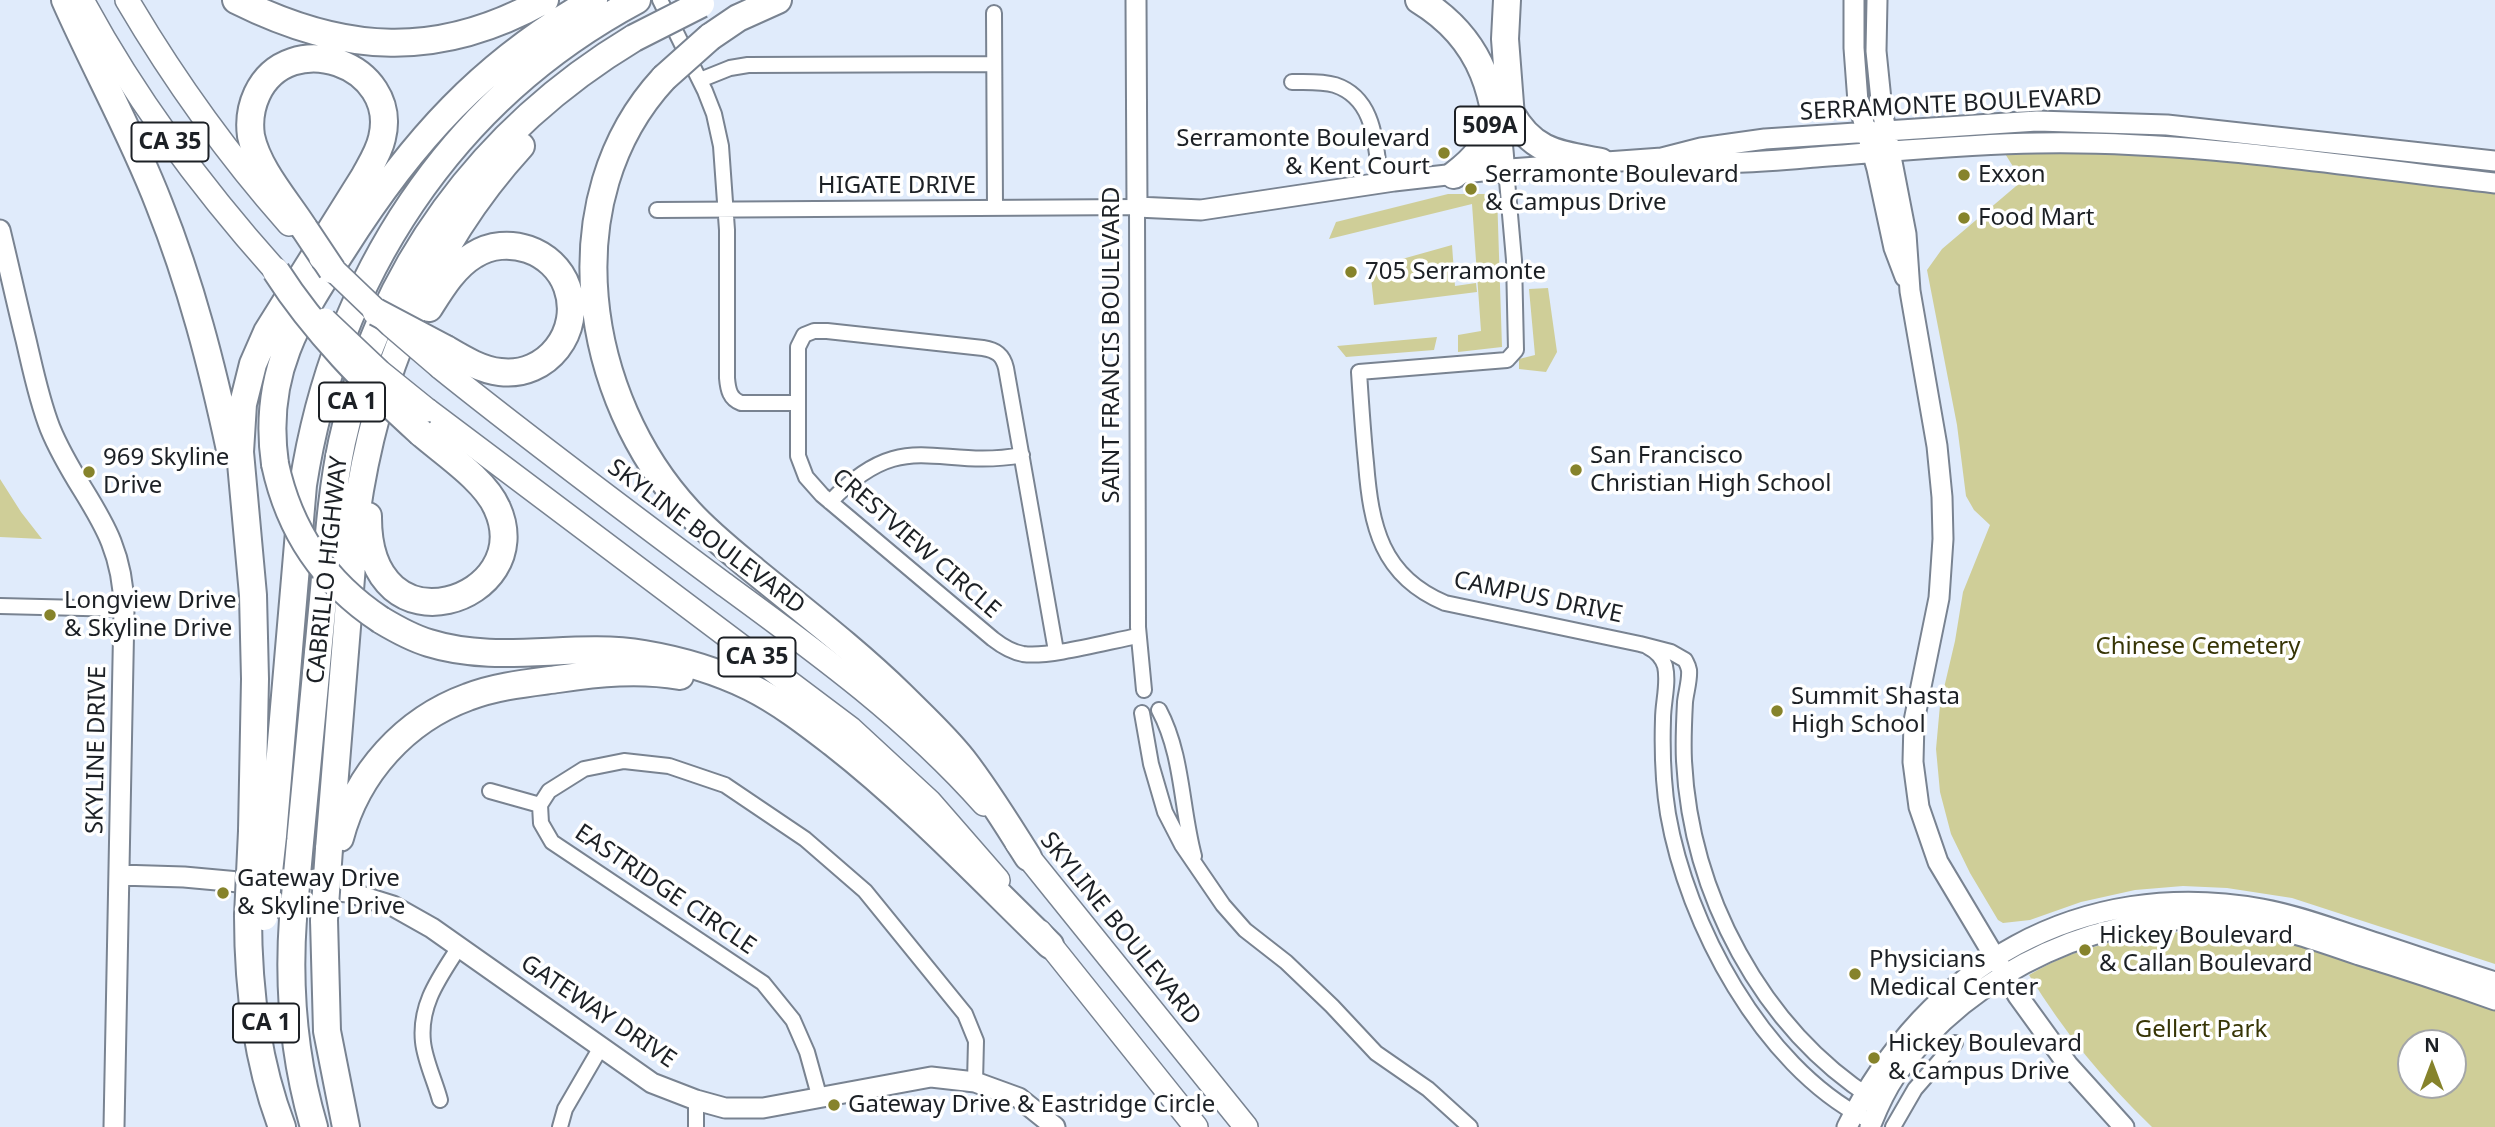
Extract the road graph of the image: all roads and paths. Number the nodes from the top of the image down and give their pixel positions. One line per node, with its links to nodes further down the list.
1 (65, 0): 48 (highway)
2 (82, 0): 39 (main road, CA 35)
3 (127, 0): 37 (main road, CA 35)
4 (236, 0): 5 (highway)
5 (545, 0)
6 (660, 0): 19 (street)
7 (778, 0): 62 (highway, bridge)
8 (1136, 0): 32 (street, SAINT FRANCIS BOULEVARD)
9 (1419, 0): 18 (highway, 509A)
10 (1507, 0): 21 (highway)
11 (1854, 0): 23 (street)
12 (1877, 0): 22 (street)
13 (706, 2): 16 (highway, CABRILLO HIGHWAY / CA 1, bridge)
14 (616, 4): 57 (highway, bridge); 60 (highway, CABRILLO HIGHWAY / CA 1)
15 (994, 13): 17 (street)
16 (609, 54): 42 (highway); 81 (highway, CABRILLO HIGHWAY / CA 1, bridge)
17 (995, 64): 19 (street); 33 (street)
18 (1479, 64): 28 (highway, 509A); 29 (highway, 509A)
19 (700, 80): 34 (street)
20 (1292, 82): 30 (street)
21 (1511, 113): 27 (highway); 28 (highway)
22 (1886, 130): 23 (street, SERRAMONTE BOULEVARD); 24 (street); 26 (street, SERRAMONTE BOULEVARD)
23 (1865, 132): 24 (street); 25 (street, SERRAMONTE BOULEVARD)
24 (1881, 153): 25 (street, SERRAMONTE BOULEVARD); 31 (street, SERRAMONTE BOULEVARD); 67 (street)
25 (1662, 158): 27 (street, SERRAMONTE BOULEVARD)
26 (2495, 161)
27 (1601, 162): 28 (street, SERRAMONTE BOULEVARD)
28 (1507, 169): 29 (street, SERRAMONTE BOULEVARD); 52 (street, CAMPUS DRIVE)
29 (1454, 175): 30 (street, SERRAMONTE BOULEVARD)
30 (1381, 183): 32 (street, SERRAMONTE BOULEVARD)
31 (2495, 183)
32 (1137, 207): 33 (street, HIGATE DRIVE); 51 (street, SAINT FRANCIS BOULEVARD)
33 (995, 208): 34 (street, HIGATE DRIVE)
34 (725, 209): 35 (street, HIGATE DRIVE); 43 (street)
35 (657, 210)
36 (0, 230): 50 (street, SKYLINE DRIVE)
37 (302, 232): 38 (highway, bridge); 48 (highway)
38 (332, 270): 40 (main road, bridge)
39 (276, 271): 45 (highway, bridge)
40 (376, 312): 41 (highway, bridge)
41 (443, 358): 42 (highway); 62 (main road, SKYLINE BOULEVARD / CA 35)
42 (384, 389): 44 (highway)
43 (797, 403): 46 (street, CRESTVIEW CIRCLE); 47 (street, CRESTVIEW CIRCLE)
44 (375, 421): 45 (highway); 61 (highway)
45 (424, 421): 65 (main road, CA 35)
46 (1021, 456): 47 (street); 53 (street, CRESTVIEW CIRCLE)
47 (830, 502): 53 (street, CRESTVIEW CIRCLE)
48 (250, 558): 60 (highway)
49 (0, 606): 50 (street)
50 (124, 609): 63 (street, SKYLINE DRIVE)
51 (1138, 636): 53 (street, CRESTVIEW CIRCLE); 54 (street, SAINT FRANCIS BOULEVARD)
52 (1640, 644): 77 (street, CAMPUS DRIVE); 78 (street, CAMPUS DRIVE)
53 (1056, 651)
54 (1144, 690)
55 (1159, 710): 64 (street)
56 (1142, 713): 64 (street)
57 (803, 721): 61 (highway); 65 (highway)
58 (490, 791): 59 (street)
59 (540, 805): 73 (street); 74 (street, EASTRIDGE CIRCLE)
60 (262, 833): 80 (highway, bridge)
61 (333, 849): 82 (highway, bridge)
62 (1028, 857): 87 (main road, SKYLINE BOULEVARD / CA 35)
63 (119, 875): 66 (street, GATEWAY DRIVE); 79 (street, SKYLINE DRIVE)
64 (1204, 877): 88 (street)
65 (1050, 944): 86 (main road, CA 35)
66 (459, 947): 72 (street, GATEWAY DRIVE); 75 (street)
67 (1994, 957): 68 (street); 69 (street); 77 (street)
68 (2005, 975): 70 (street); 77 (street); 90 (street)
69 (2495, 982)
70 (2495, 999)
71 (1955, 1043): 89 (street)
72 (601, 1047): 76 (street, GATEWAY DRIVE); 83 (street)
73 (975, 1082): 74 (street, GATEWAY DRIVE); 85 (street, GATEWAY DRIVE)
74 (820, 1099): 76 (street, GATEWAY DRIVE)
75 (440, 1100)
76 (696, 1100): 84 (street)
77 (1872, 1112): 78 (street)
78 (1850, 1120)
79 (114, 1127)
80 (283, 1127)
81 (314, 1127)
82 (346, 1127)
83 (560, 1127)
84 (696, 1127)
85 (1055, 1127)
86 (1196, 1127)
87 (1246, 1127)
88 (1470, 1127)
89 (1893, 1127)
90 (2124, 1127)

